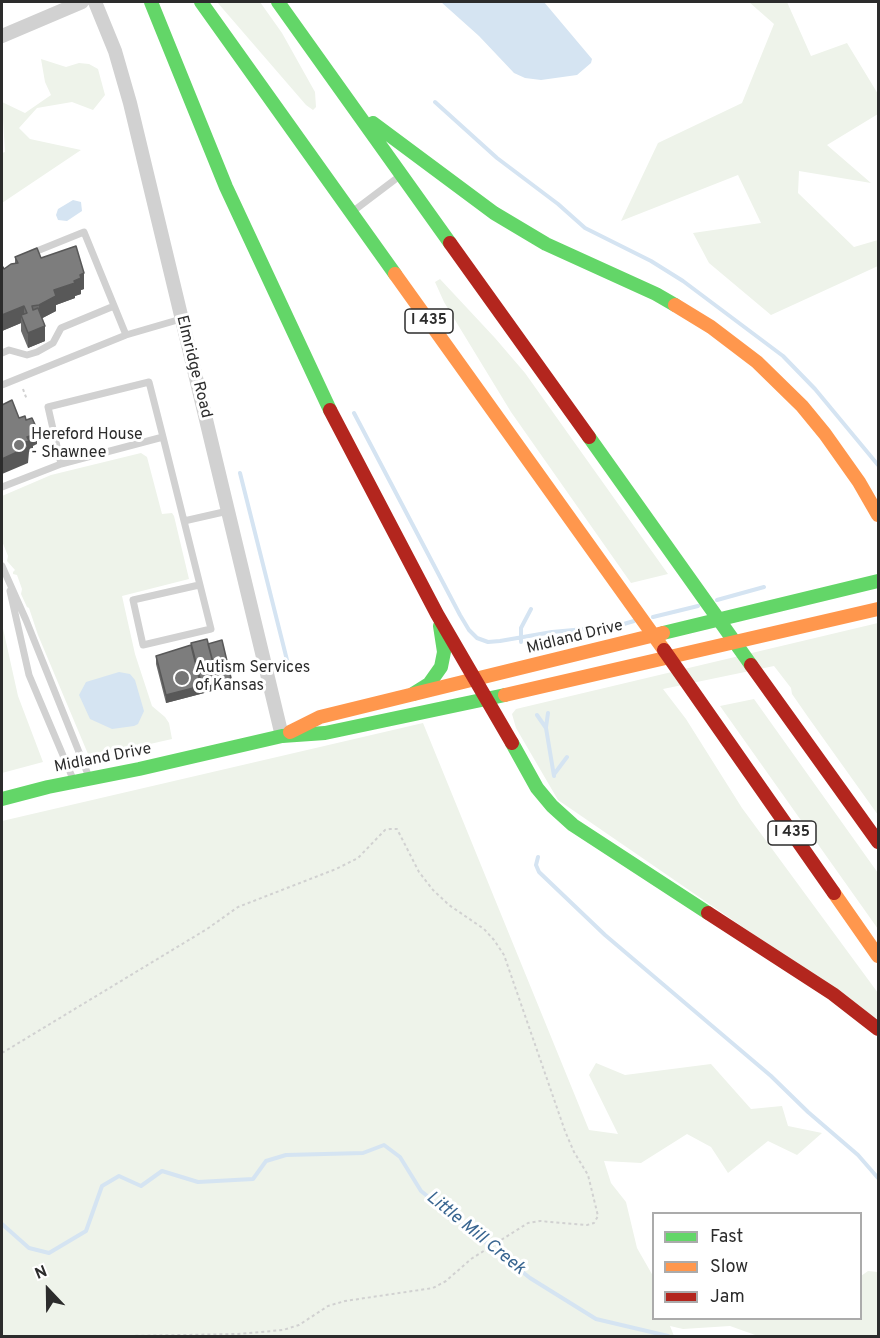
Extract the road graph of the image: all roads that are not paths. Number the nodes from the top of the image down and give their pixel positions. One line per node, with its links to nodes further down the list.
1 (82, 2): 6 (street)
2 (95, 2): 12 (street, Elmridge Road)
3 (151, 2): 27 (main road)
4 (201, 2): 9 (main road, I 435)
5 (278, 2): 7 (main road)
6 (2, 36)
7 (353, 108): 8 (main road); 20 (main road)
8 (401, 175): 9 (lane); 35 (main road)
9 (351, 212): 36 (main road, I 435)
10 (32, 253): 11 (lane)
11 (114, 306): 13 (lane); 14 (lane)
12 (181, 319): 13 (lane); 19 (street, Elmridge Road)
13 (126, 335): 15 (lane)
14 (2, 353)
15 (2, 385)
16 (163, 437): 17 (lane); 17 (lane); 21 (lane)
17 (61, 464): 18 (lane)
18 (2, 487)
19 (228, 511): 21 (lane); 31 (street, Elmridge Road)
20 (879, 515)
21 (184, 522): 25 (lane)
22 (2, 566): 23 (lane)
23 (7, 580): 32 (lane); 33 (lane)
24 (879, 581): 28 (main road, Midland Drive)
25 (200, 585): 25 (lane)
26 (879, 609): 30 (main road, Midland Drive)
27 (437, 614): 28 (main road); 29 (main road)
28 (476, 679): 29 (main road, Midland Drive); 30 (main road)
29 (413, 694): 31 (main road, Midland Drive)
30 (487, 699): 31 (main road, Midland Drive); 37 (main road)
31 (282, 736): 32 (main road, Midland Drive)
32 (89, 778): 33 (main road, Midland Drive)
33 (74, 781): 34 (main road, Midland Drive)
34 (2, 799)
35 (879, 842)
36 (879, 956)
37 (879, 1029)

